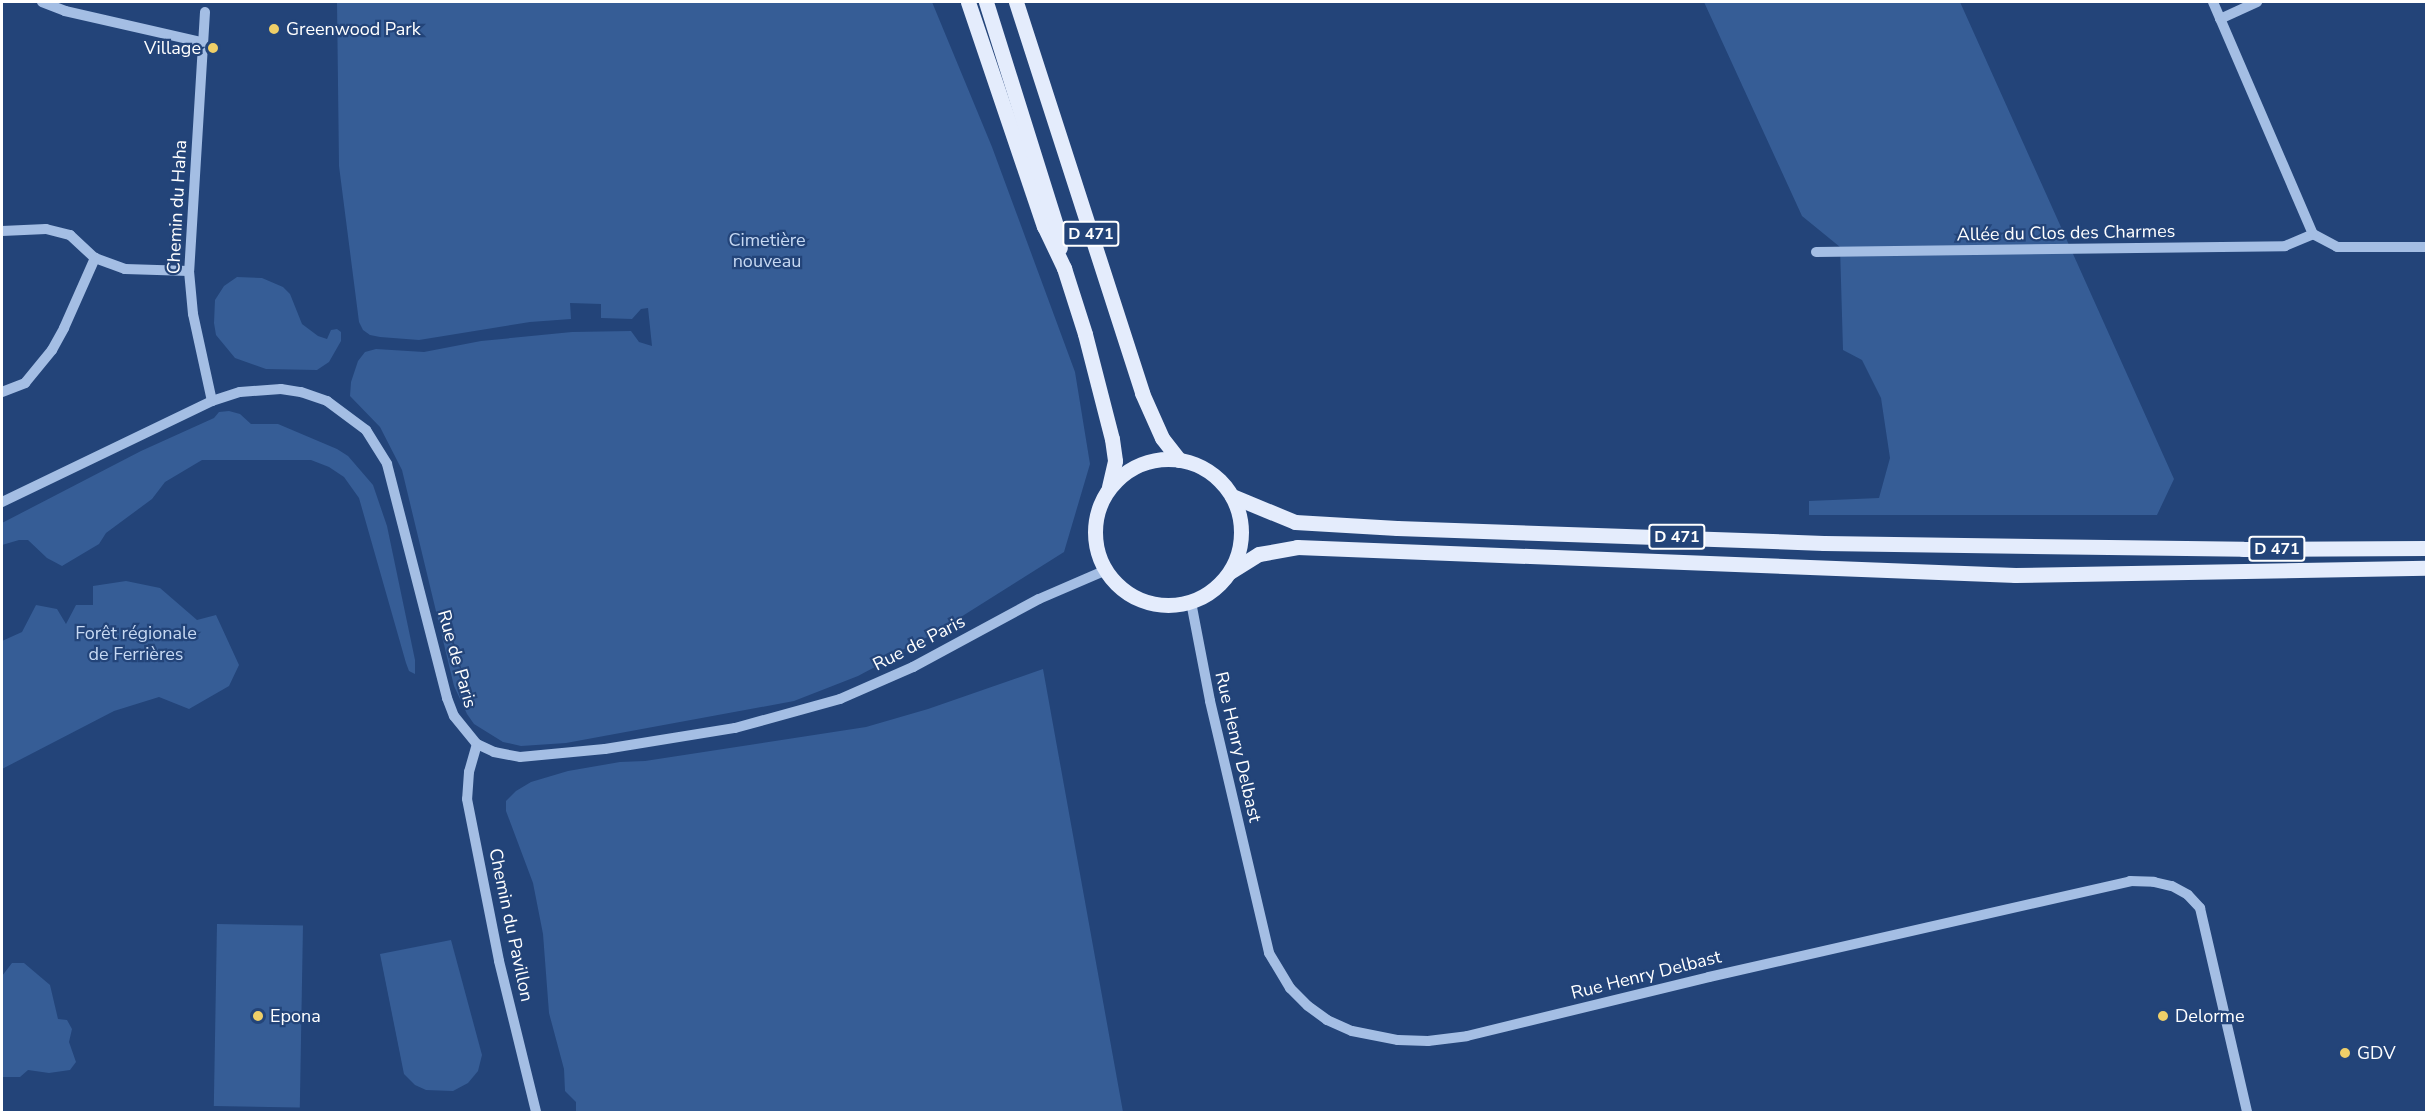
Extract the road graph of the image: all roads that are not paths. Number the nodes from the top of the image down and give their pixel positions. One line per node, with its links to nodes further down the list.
1 (42, 2): 9 (street)
2 (968, 2): 15 (main road)
3 (986, 2): 15 (main road, D 471)
4 (1016, 2): 19 (main road, D 471)
5 (2212, 2): 8 (street)
6 (2257, 2): 8 (street)
7 (205, 12): 9 (street, Chemin du Haha)
8 (2220, 19): 11 (street)
9 (202, 42): 16 (street, Chemin du Haha)
10 (2, 231): 14 (street)
11 (2313, 234): 12 (street); 13 (street, Allée du Clos des Charmes)
12 (2427, 247)
13 (1816, 252)
14 (94, 258): 16 (street); 17 (street)
15 (1064, 268): 20 (main road, D 471)
16 (189, 271): 18 (street, Chemin du Haha)
17 (2, 392)
18 (212, 401): 22 (street, Rue de Paris); 28 (street, Rue de Paris)
19 (1179, 460): 20 (main road); 21 (main road)
20 (1109, 487): 25 (main road)
21 (1232, 496): 23 (main road, D 471); 26 (main road)
22 (2, 502)
23 (2427, 548)
24 (2427, 568): 26 (main road, D 471)
25 (1104, 571): 27 (main road); 28 (street, Rue de Paris)
26 (1230, 572): 27 (main road)
27 (1191, 602): 30 (street, Rue Henry Delbast)
28 (477, 744): 29 (street, Chemin du Pavillon)
29 (536, 1113)
30 (2247, 1113)

